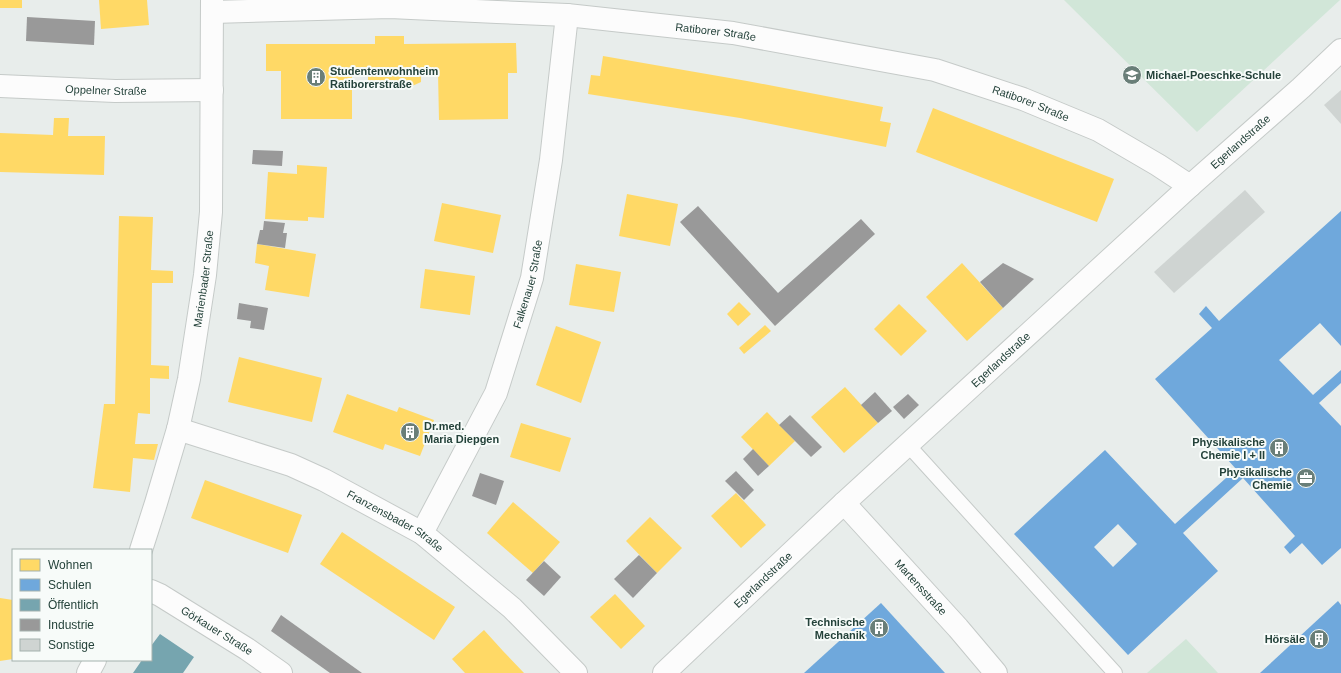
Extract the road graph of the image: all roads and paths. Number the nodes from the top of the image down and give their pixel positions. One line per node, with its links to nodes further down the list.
1 (213, 6): 2 (street, Ratiborer Straße); 5 (street, Marienbader Straße)
2 (567, 15): 6 (street, Ratiborer Straße); 10 (street, Falkenauer Straße)
3 (1341, 50): 6 (street, Egerlandstraße)
4 (0, 86): 5 (street, Oppelner Straße)
5 (212, 90): 7 (street, Marienbader Straße)
6 (1190, 186): 8 (street, Egerlandstraße)
7 (178, 429): 10 (street, Franzensbader Straße); 11 (street, Marienbader Straße)
8 (908, 445): 9 (street, Egerlandstraße); 19 (lane)
9 (844, 503): 17 (street, Egerlandstraße); 18 (street, Martensstraße)
10 (422, 533): 16 (street, Franzensbader Straße)
11 (141, 549)
12 (152, 591): 15 (street, Görkauer Straße)
13 (94, 661): 14 (street)
14 (88, 673)
15 (281, 673)
16 (576, 673)
17 (664, 673)
18 (996, 673)
19 (1115, 673)

